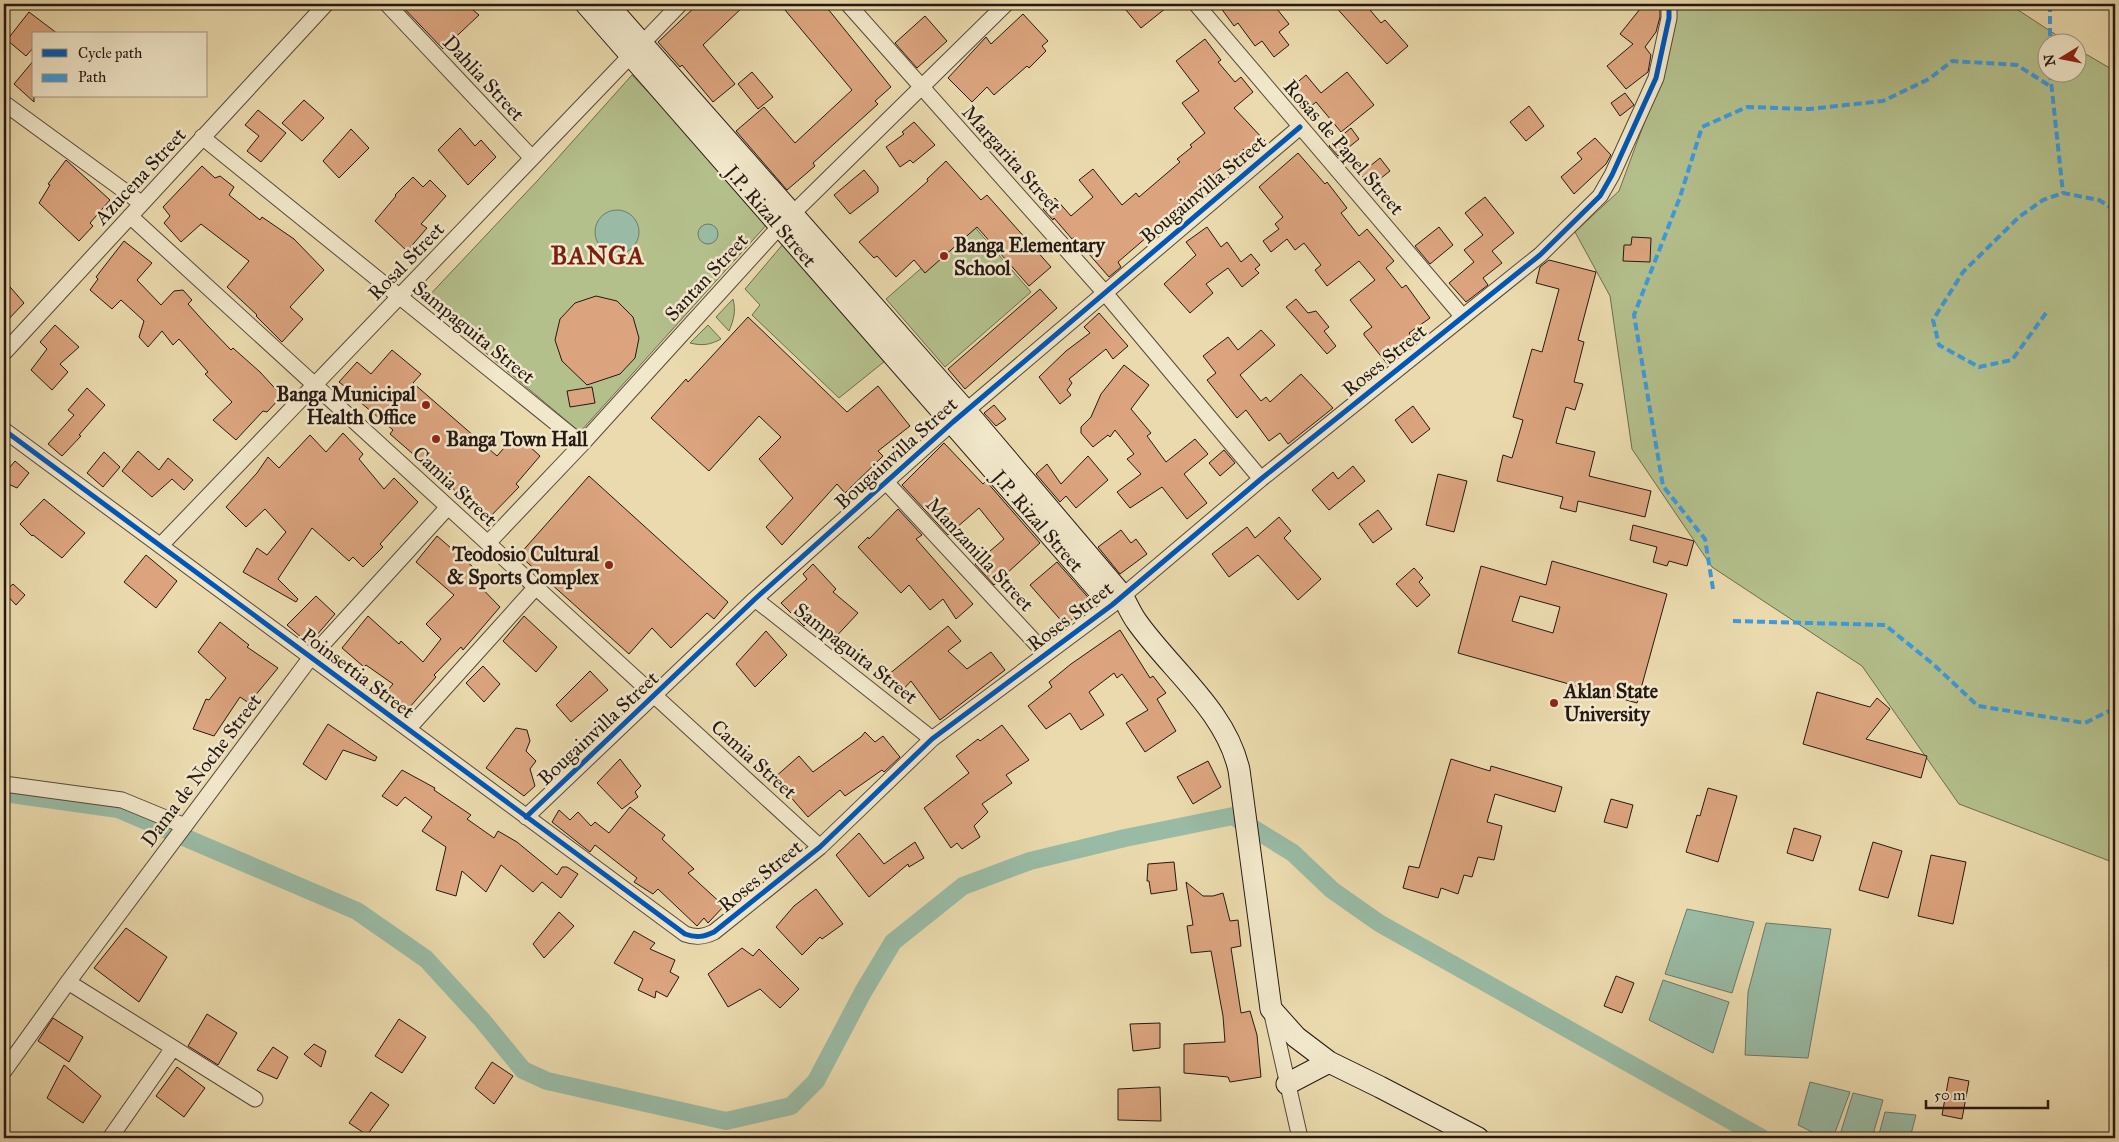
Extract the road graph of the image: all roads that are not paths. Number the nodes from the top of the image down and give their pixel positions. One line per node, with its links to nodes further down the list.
1 (326, 4): 14 (street, Azucena Street)
2 (387, 4): 15 (street, Dahlia Street)
3 (586, 4): 10 (main road, J.P. Rizal Street)
4 (607, 4): 10 (main road, J.P. Rizal Street)
5 (680, 4): 10 (street, Rosal Street)
6 (848, 4): 11 (street, Margarita Street)
7 (1006, 4): 11 (street, Santan Street)
8 (1196, 4): 13 (street, Rosas de Papel Street)
9 (1669, 4): 21 (street, Roses Street)
10 (636, 50): 15 (street, Rosal Street); 18 (main road, J.P. Rizal Street)
11 (922, 86): 18 (street, Santan Street); 19 (street, Margarita Street)
12 (4, 103): 16 (street)
13 (1300, 127): 19 (street, Bougainvilla Street); 21 (street, Rosas de Papel Street)
14 (202, 137): 16 (street, Azucena Street); 20 (street, Sampaguita Street)
15 (532, 158): 20 (street, Rosal Street)
16 (141, 204): 17 (street, Azucena Street)
17 (130, 216): 22 (street, Azucena Street); 23 (street, Camia Street)
18 (786, 220): 24 (main road, J.P. Rizal Street); 26 (street, Santan Street)
19 (1105, 293): 24 (street, Bougainvilla Street); 27 (street, Margarita Street)
20 (399, 297): 23 (street, Rosal Street); 26 (street, Sampaguita Street)
21 (1463, 316): 27 (street, Roses Street)
22 (4, 352)
23 (314, 385): 29 (street, Camia Street); 31 (street, Rosal Street)
24 (959, 417): 28 (street, Bougainvilla Street); 34 (main road, J.P. Rizal Street)
25 (4, 430): 31 (street, Poinsettia Street)
26 (582, 444): 30 (street, Santan Street)
27 (1261, 479): 34 (street, Roses Street)
28 (886, 482): 33 (street, Bougainvilla Street); 35 (street, Manzanilla Street)
29 (448, 507): 30 (street, Camia Street); 36 (street, Dama de Noche Street)
30 (488, 543): 32 (street, Camia Street)
31 (161, 545): 36 (street, Poinsettia Street)
32 (536, 587): 37 (street, Camia Street); 38 (street)
33 (755, 599): 37 (street, Bougainvilla Street); 39 (street, Sampaguita Street)
34 (1117, 600): 35 (street, Roses Street); 46 (main road, J.P. Rizal Street)
35 (1045, 654): 39 (street, Roses Street)
36 (311, 657): 38 (street, Poinsettia Street); 42 (street, Dama de Noche Street)
37 (654, 695): 41 (street, Bougainvilla Street); 43 (street, Camia Street)
38 (408, 729): 41 (street, Poinsettia Street)
39 (932, 738): 43 (street, Roses Street)
40 (4, 784): 42 (street)
41 (526, 817): 44 (street, Poinsettia Street)
42 (184, 827): 45 (street, Dama de Noche Street)
43 (820, 847): 44 (street, Roses Street)
44 (697, 937)
45 (68, 982): 47 (street); 49 (street, Dama de Noche Street)
46 (1271, 1009): 48 (main road); 50 (street)
47 (173, 1048): 51 (street); 52 (street)
48 (1329, 1062): 50 (main road); 54 (main road)
49 (4, 1071)
50 (1287, 1084): 53 (street)
51 (255, 1099)
52 (110, 1138)
53 (1300, 1138)
54 (1478, 1138)

